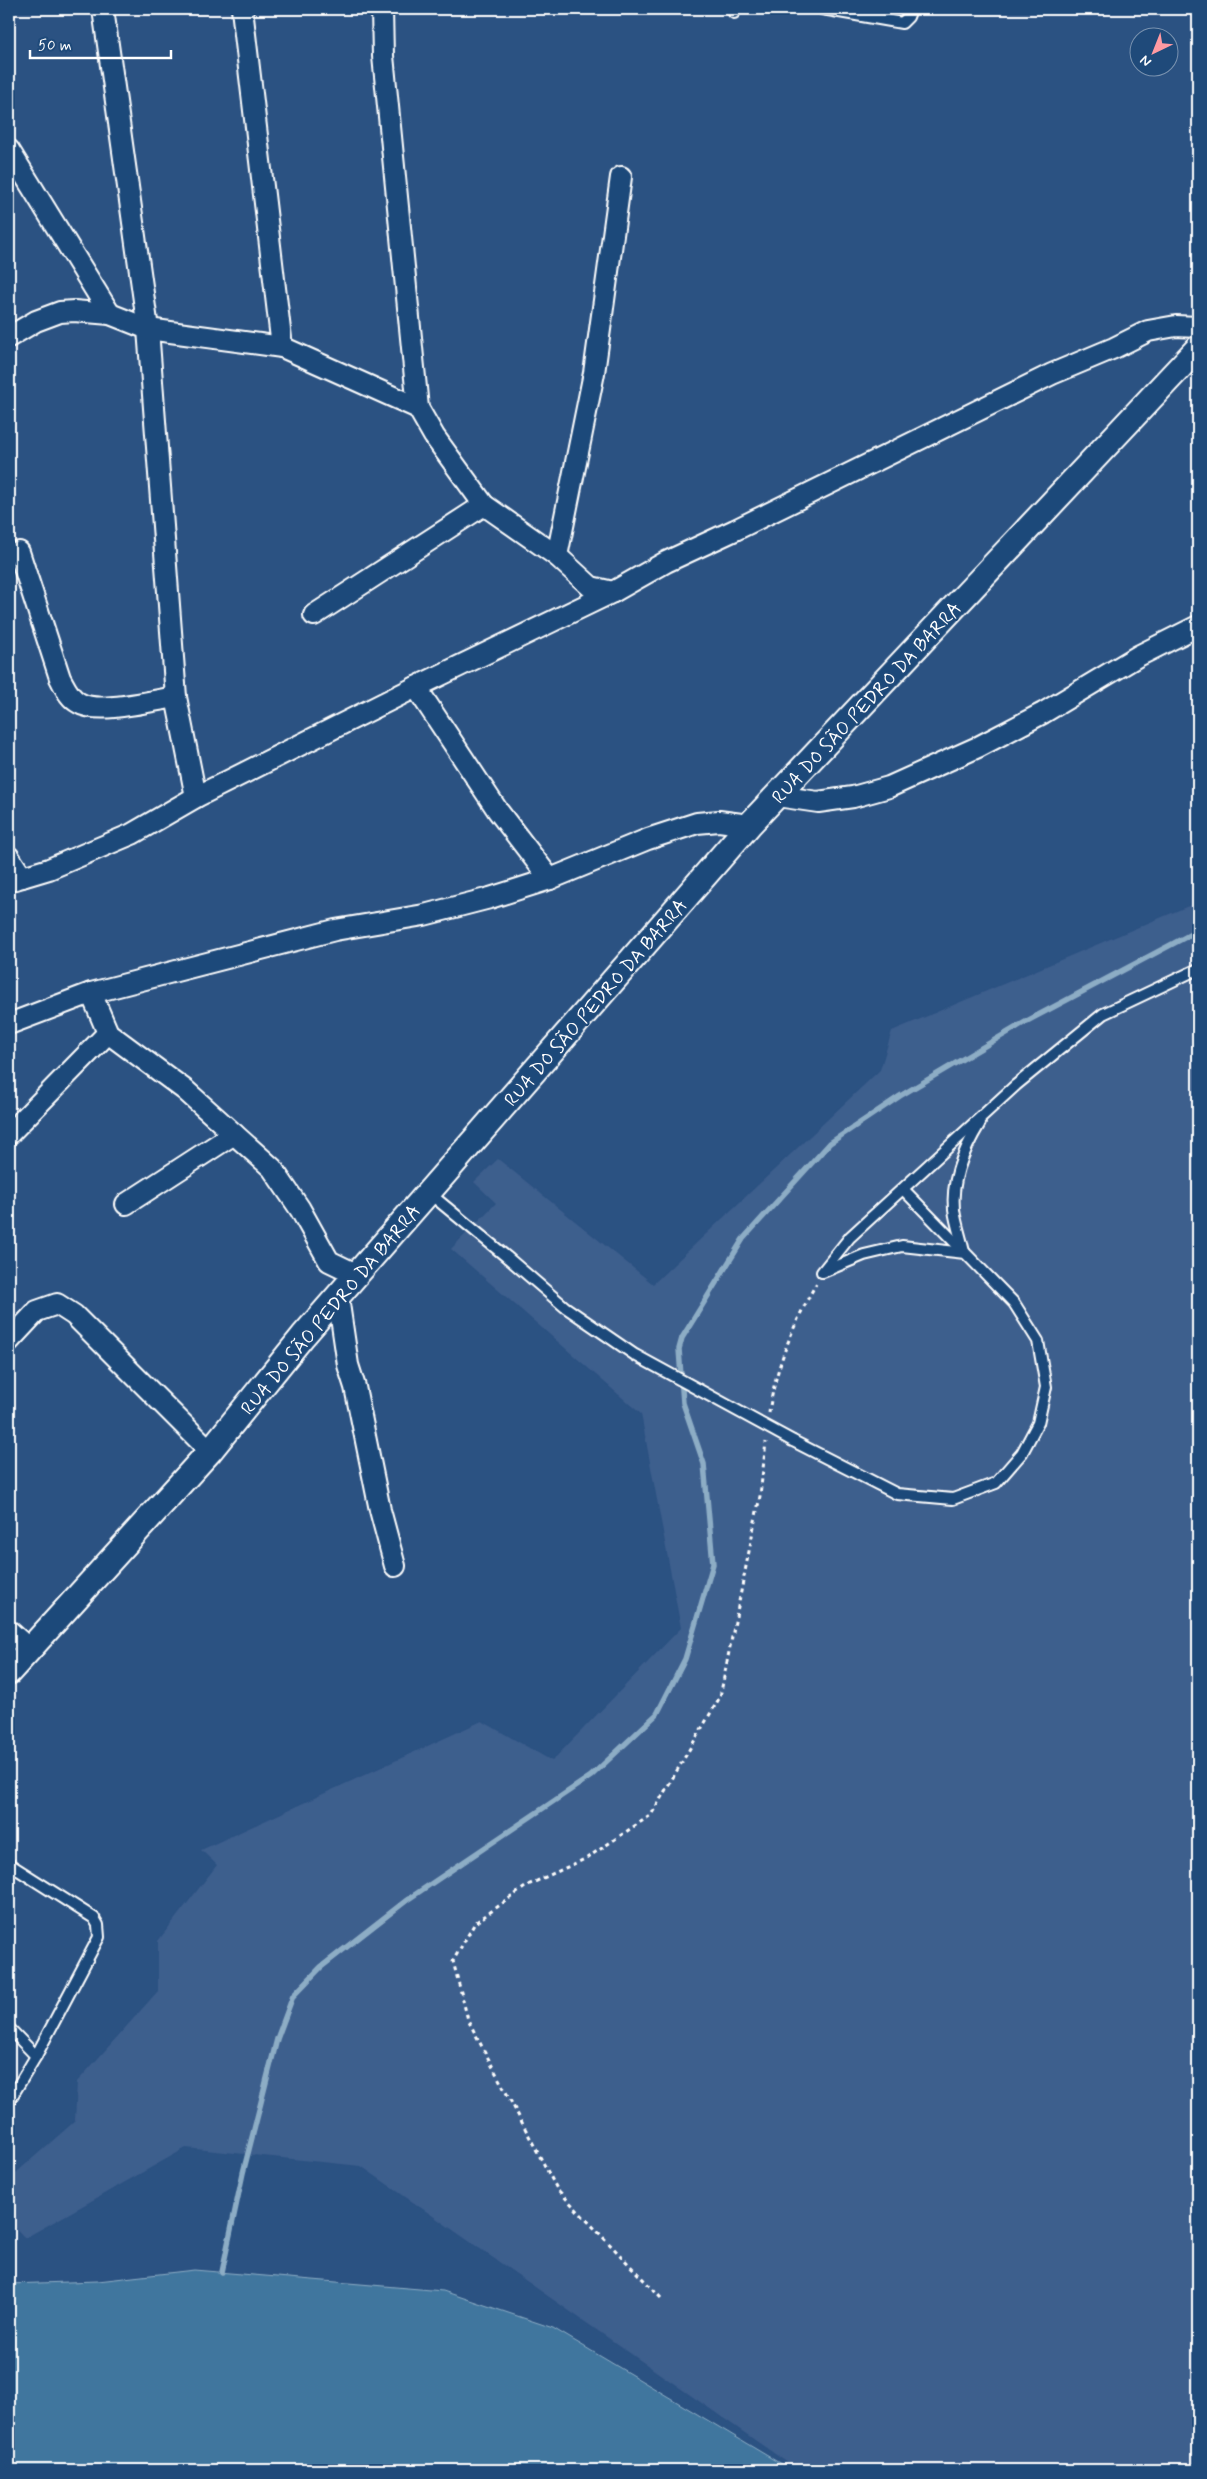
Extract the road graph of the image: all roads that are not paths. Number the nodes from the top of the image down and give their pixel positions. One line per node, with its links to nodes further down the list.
1 (102, 9): 10 (street)
2 (242, 9): 12 (street)
3 (382, 9): 14 (street)
4 (822, 9): 5 (lane)
5 (911, 9)
6 (9, 150): 8 (street)
7 (621, 177): 17 (street)
8 (110, 314): 10 (street); 11 (street)
9 (1198, 327): 18 (street)
10 (148, 329): 12 (street); 22 (street)
11 (9, 337)
12 (282, 347): 14 (street)
13 (1198, 348): 23 (street, RUA DO SÃO PEDRO DA BARRA)
14 (418, 408): 15 (street)
15 (484, 505): 17 (street); 19 (street)
16 (19, 552): 22 (street)
17 (557, 556): 18 (street)
18 (613, 592): 21 (street)
19 (314, 615)
20 (1198, 626): 23 (street)
21 (416, 687): 24 (street); 28 (street)
22 (176, 697): 24 (street)
23 (777, 796): 25 (street, RUA DO SÃO PEDRO DA BARRA)
24 (196, 797): 27 (street)
25 (749, 825): 28 (street); 37 (street, RUA DO SÃO PEDRO DA BARRA)
26 (9, 857): 27 (street)
27 (15, 879)
28 (550, 879): 30 (street)
29 (1198, 970): 33 (lane)
30 (92, 993): 31 (street); 32 (street)
31 (9, 1024)
32 (108, 1033): 34 (street); 35 (street)
33 (987, 1111): 36 (lane); 39 (lane)
34 (9, 1134)
35 (234, 1134): 38 (street); 40 (street)
36 (902, 1189): 39 (lane); 39 (lane)
37 (429, 1193): 39 (lane, bridge); 40 (street, RUA DO SÃO PEDRO DA BARRA)
38 (126, 1204)
39 (964, 1253)
40 (358, 1275): 41 (street, RUA DO SÃO PEDRO DA BARRA)
41 (338, 1297): 43 (street, RUA DO SÃO PEDRO DA BARRA); 44 (street)
42 (9, 1341): 43 (street)
43 (210, 1451): 46 (street, RUA DO SÃO PEDRO DA BARRA)
44 (395, 1566)
45 (9, 1630): 46 (street)
46 (30, 1650): 47 (street, RUA DO SÃO PEDRO DA BARRA)
47 (9, 1672)
48 (9, 1864): 50 (lane)
49 (9, 2028): 50 (lane)
50 (36, 2056): 51 (lane)
51 (9, 2101)

